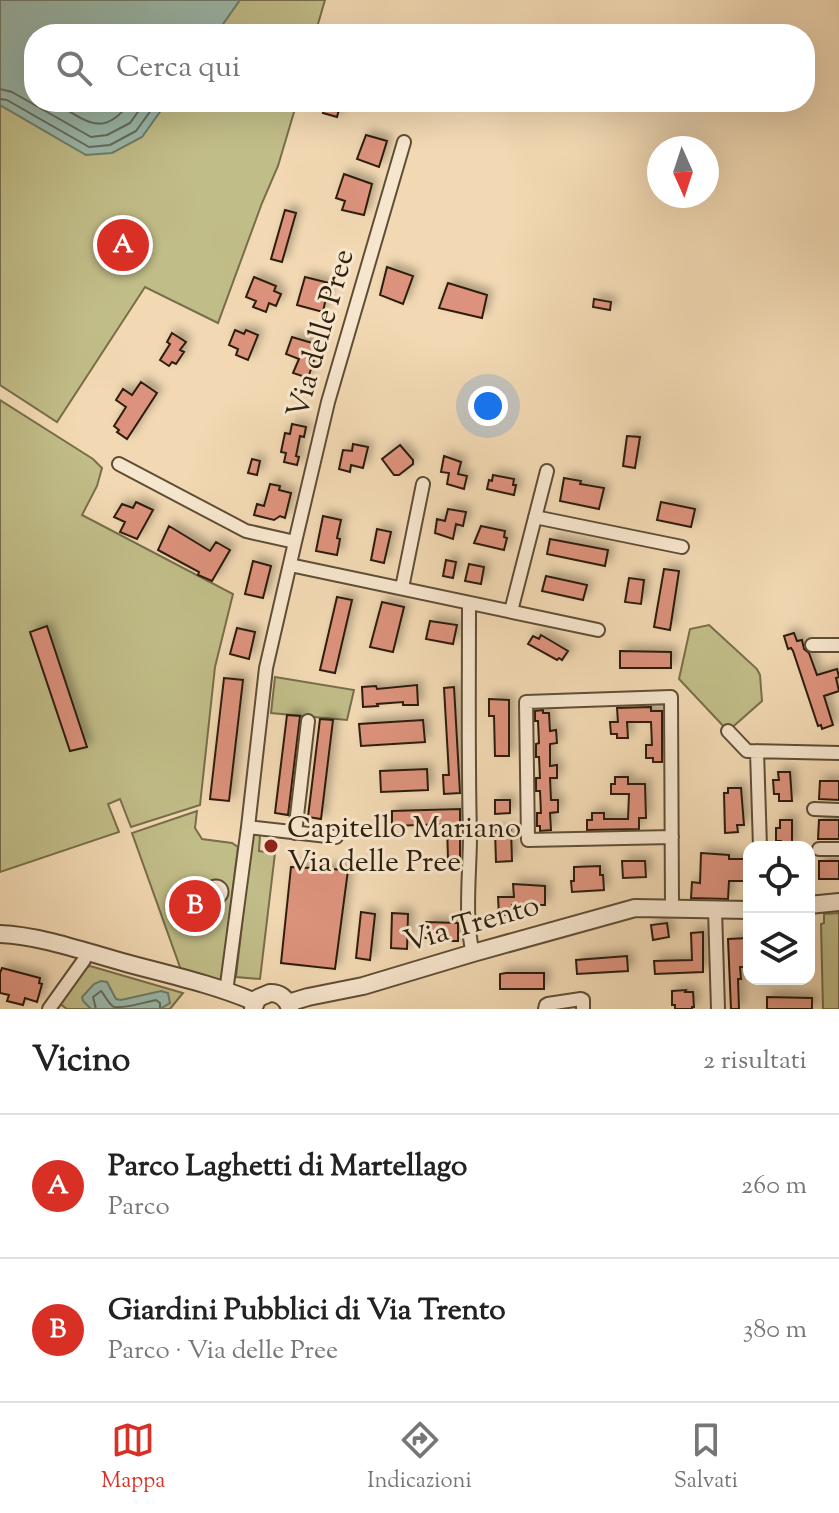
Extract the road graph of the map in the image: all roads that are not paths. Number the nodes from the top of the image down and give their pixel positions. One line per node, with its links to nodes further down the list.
1 (404, 142): 6 (street, Via delle Pree)
2 (119, 464): 6 (street)
3 (547, 471): 5 (street)
4 (423, 484): 9 (street)
5 (535, 517): 7 (street); 11 (street)
6 (295, 542): 8 (street, Via delle Pree)
7 (682, 547)
8 (290, 565): 9 (street); 21 (street, Via delle Pree)
9 (402, 588): 10 (street)
10 (469, 603): 11 (street); 35 (street)
11 (511, 611): 12 (street)
12 (598, 630)
13 (812, 645): 14 (street)
14 (839, 645)
15 (308, 721): 22 (street)
16 (728, 731): 17 (street)
17 (757, 751): 18 (street); 25 (street)
18 (839, 753)
19 (814, 809): 20 (street)
20 (839, 810)
21 (248, 827): 22 (street); 36 (street, Via delle Pree)
22 (295, 833): 23 (street)
23 (336, 837)
24 (672, 837): 24 (street); 30 (street)
25 (760, 841)
26 (819, 849): 27 (street)
27 (839, 849)
28 (839, 902): 29 (street)
29 (815, 904)
30 (672, 907): 31 (street, Via Trento); 35 (street, Via Trento)
31 (715, 909): 32 (street, Via Trento); 42 (street)
32 (743, 910)
33 (0, 934): 34 (street)
34 (87, 952): 36 (street); 39 (street)
35 (473, 953): 38 (street, Via Trento)
36 (226, 992): 37 (street)
37 (254, 1006): 38 (street, Via Trento)
38 (289, 1006)
39 (49, 1009)
40 (545, 1009): 41 (street)
41 (583, 1009)
42 (718, 1009)

